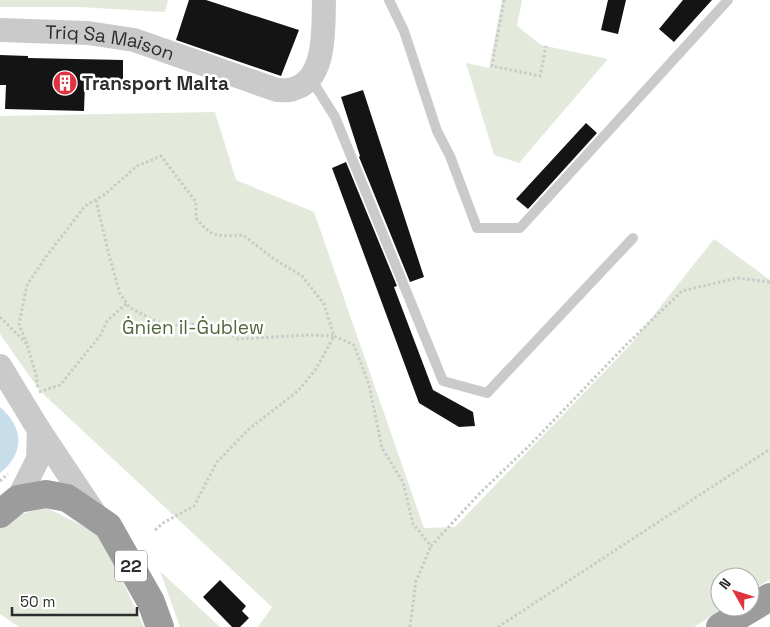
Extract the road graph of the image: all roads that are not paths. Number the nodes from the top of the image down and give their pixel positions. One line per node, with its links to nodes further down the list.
1 (324, 0): 5 (street)
2 (389, 0): 3 (lane)
3 (728, 0)
4 (0, 30): 5 (street, Triq Sa Maison)
5 (310, 79): 6 (lane)
6 (633, 238)
7 (0, 366): 8 (street)
8 (39, 430): 9 (street); 10 (street)
9 (6, 498): 10 (highway, 22)
10 (97, 517): 12 (highway, 22)
11 (770, 597): 13 (highway)
12 (157, 625)
13 (720, 627)

